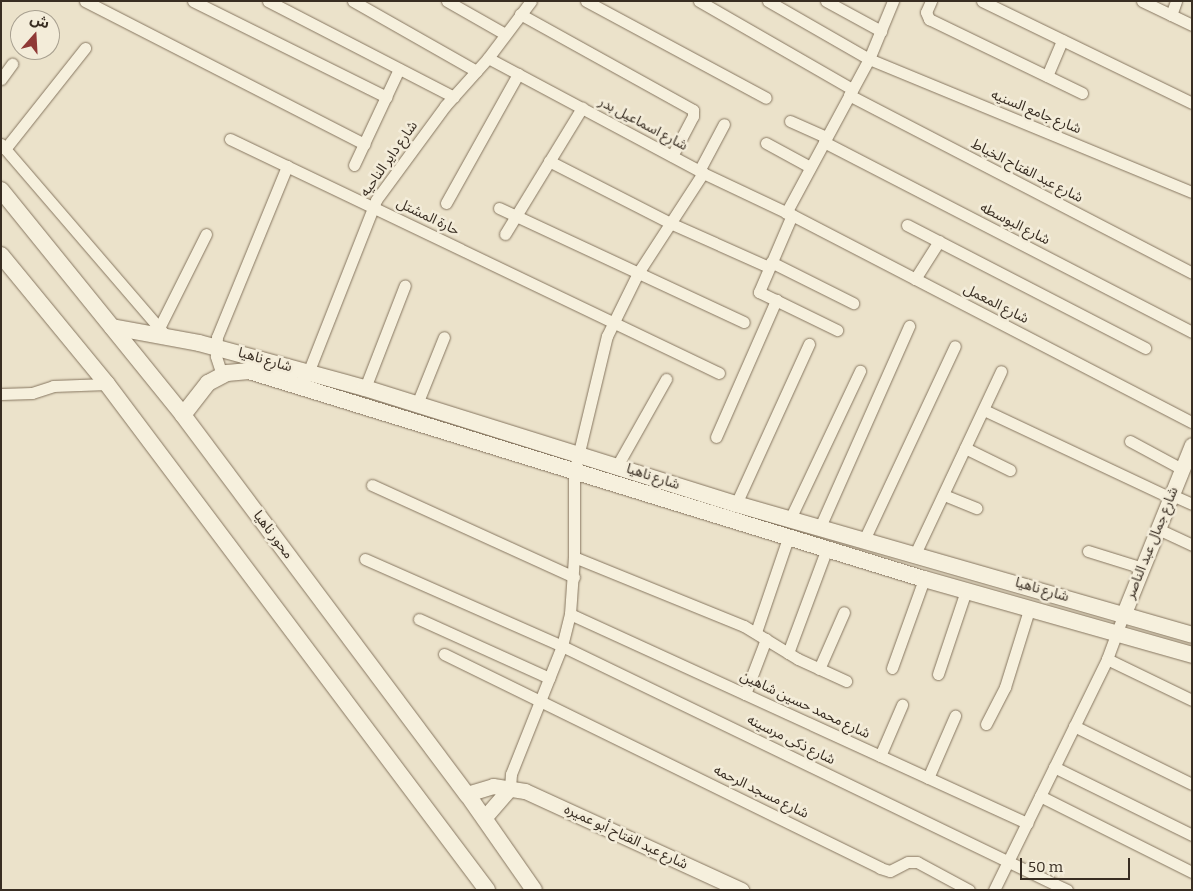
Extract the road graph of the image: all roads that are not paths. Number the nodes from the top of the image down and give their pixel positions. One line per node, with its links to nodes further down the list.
1 (85, 1): 43 (street)
2 (193, 1): 33 (street)
3 (268, 1): 26 (street)
4 (353, 1): 27 (street)
5 (447, 1): 20 (street)
6 (531, 1): 16 (street, شارع داير الناحيه)
7 (586, 1): 35 (street)
8 (699, 1): 31 (street, شارع عبد الفتاح الخياط)
9 (768, 1): 24 (street, شارع جامع السنيه)
10 (826, 1): 19 (street)
11 (893, 1): 19 (street)
12 (931, 1): 29 (street)
13 (982, 1): 21 (street)
14 (1142, 1): 17 (street)
15 (1176, 1): 17 (street)
16 (520, 14): 20 (street, شارع داير الناحيه); 45 (street)
17 (1170, 15): 18 (street)
18 (1192, 25)
19 (881, 31): 24 (street)
20 (505, 34): 23 (street, شارع داير الناحيه)
21 (1062, 40): 29 (street); 36 (street)
22 (85, 48): 44 (street)
23 (488, 58): 27 (street, شارع داير الناحيه); 28 (street, شارع اسماعيل بدر)
24 (869, 59): 31 (street); 52 (street, شارع جامع السنيه)
25 (12, 64): 30 (street)
26 (399, 69): 33 (street); 34 (street)
27 (476, 71): 34 (street, شارع داير الناحيه)
28 (518, 74): 37 (street, شارع اسماعيل بدر); 53 (street)
29 (1047, 76): 32 (street)
30 (1, 79)
31 (851, 92): 41 (street); 66 (street, شارع عبد الفتاح الخياط)
32 (1082, 93)
33 (386, 97): 43 (street)
34 (454, 97): 54 (street, شارع داير الناحيه)
35 (766, 98)
36 (1192, 103)
37 (582, 108): 45 (street, شارع اسماعيل بدر); 46 (street)
38 (790, 121): 41 (street, شارع البوسطه)
39 (724, 124): 50 (street)
40 (230, 139): 48 (street, حارة المشتل)
41 (825, 140): 49 (street); 77 (street, شارع البوسطه)
42 (766, 143): 49 (street)
43 (364, 144): 47 (street)
44 (3, 147): 76 (street)
45 (672, 156): 50 (street, شارع اسماعيل بدر)
46 (550, 161): 57 (street); 58 (street)
47 (354, 165)
48 (287, 166): 54 (street, حارة المشتل); 81 (street)
49 (810, 167): 56 (street)
50 (701, 172): 56 (street, شارع اسماعيل بدر); 58 (street)
51 (1, 190): 74 (main road, محور ناهيا)
52 (1192, 192)
53 (446, 203)
54 (373, 207): 72 (street, حارة المشتل); 88 (street, شارع داير الناحيه)
55 (499, 208): 57 (street)
56 (789, 214): 64 (street); 67 (street, شارع المعمل)
57 (516, 215): 61 (street); 65 (street)
58 (670, 223): 64 (street); 65 (street)
59 (908, 225): 62 (street)
60 (206, 234): 76 (street)
61 (505, 234)
62 (939, 241): 67 (street); 82 (street)
63 (1, 255): 89 (main road)
64 (770, 265): 69 (street); 70 (street)
65 (638, 273): 71 (street); 72 (street)
66 (1192, 273)
67 (915, 279): 95 (street, شارع المعمل)
68 (404, 285): 90 (street)
69 (776, 300): 75 (street); 96 (street)
70 (853, 303)
71 (744, 322)
72 (612, 324): 85 (street, حارة المشتل); 100 (street)
73 (909, 326): 112 (street)
74 (112, 327): 76 (main road, شارع ناهيا); 94 (main road, محور ناهيا)
75 (838, 330)
76 (162, 332): 81 (main road, شارع ناهيا)
77 (1192, 332)
78 (444, 337): 92 (street)
79 (809, 344): 108 (street)
80 (955, 346): 115 (street)
81 (215, 347): 86 (street); 88 (main road, شارع ناهيا)
82 (1145, 348)
83 (860, 371): 111 (street)
84 (1001, 372): 93 (street)
85 (719, 373)
86 (222, 375): 88 (main road, شارع ناهيا); 94 (main road, شارع ناهيا)
87 (666, 379): 101 (street)
88 (305, 380): 90 (main road, شارع ناهيا); 104 (main road, شارع ناهيا)
89 (107, 384): 91 (street); 163 (main road)
90 (365, 388): 92 (main road, شارع ناهيا)
91 (1, 394)
92 (417, 404): 100 (main road, شارع ناهيا)
93 (984, 410): 99 (street); 107 (street)
94 (183, 415): 156 (main road, محور ناهيا)
95 (1192, 422)
96 (716, 437)
97 (1130, 441): 102 (street)
98 (1192, 445): 102 (street, شارع جمال عبد الناصر)
99 (965, 448): 103 (street); 106 (street)
100 (578, 454): 101 (main road, شارع ناهيا); 104 (street)
101 (617, 466): 108 (main road, شارع ناهيا)
102 (1182, 469): 107 (street, شارع جمال عبد الناصر)
103 (1010, 470)
104 (574, 473): 114 (main road, شارع ناهيا); 120 (street)
105 (372, 485): 123 (street)
106 (944, 495): 110 (street); 119 (street)
107 (1171, 496): 109 (street); 113 (street, شارع جمال عبد الناصر)
108 (736, 504): 111 (main road, شارع ناهيا)
109 (1192, 504)
110 (976, 508)
111 (790, 519): 112 (main road, شارع ناهيا)
112 (820, 528): 115 (main road, شارع ناهيا)
113 (1158, 529): 116 (street); 122 (street, شارع جمال عبد الناصر)
114 (788, 538): 117 (main road, شارع ناهيا); 133 (street)
115 (864, 540): 119 (main road, شارع ناهيا)
116 (1192, 544)
117 (826, 548): 124 (main road, شارع ناهيا); 135 (street)
118 (1088, 551): 122 (street)
119 (915, 554): 128 (main road, شارع ناهيا)
120 (574, 557): 123 (street); 133 (street)
121 (365, 559): 134 (street, شارع ذكى مرسينه)
122 (1143, 568): 128 (street, شارع جمال عبد الناصر)
123 (574, 577): 129 (street)
124 (924, 579): 125 (main road, شارع ناهيا); 139 (street)
125 (966, 592): 126 (main road, شارع ناهيا); 141 (street)
126 (1029, 610): 131 (main road, شارع ناهيا); 149 (street)
127 (844, 612): 140 (street)
128 (1124, 613): 131 (street); 132 (main road, شارع ناهيا)
129 (570, 614): 134 (street); 144 (street, شارع محمد حسين شاهين)
130 (419, 618): 142 (street)
131 (1117, 632): 137 (main road, شارع ناهيا); 138 (street)
132 (1192, 635)
133 (761, 636): 135 (street); 144 (street)
134 (562, 646): 142 (street); 161 (street, شارع ذكى مرسينه)
135 (788, 653): 140 (street)
136 (444, 654): 145 (street, شارع مسجد الرحمه)
137 (1192, 655)
138 (1107, 659): 146 (street); 150 (street)
139 (892, 668)
140 (819, 669): 143 (street)
141 (938, 674)
142 (549, 678): 145 (street)
143 (846, 681)
144 (745, 694): 151 (street, شارع محمد حسين شاهين)
145 (541, 699): 155 (street); 166 (street, شارع مسجد الرحمه)
146 (1192, 700)
147 (902, 705): 151 (street)
148 (956, 716): 153 (street)
149 (986, 724)
150 (1074, 726): 152 (street); 154 (street)
151 (880, 756): 153 (street, شارع محمد حسين شاهين)
152 (1054, 767): 157 (street); 160 (street)
153 (928, 778): 159 (street, شارع محمد حسين شاهين)
154 (1192, 784)
155 (510, 788): 156 (street, شارع عبد الفتاح أبو عميره); 158 (street); 165 (street, شارع عبد الفتاح أبو عميره)
156 (467, 794): 158 (main road, محور ناهيا)
157 (1040, 796): 159 (street); 162 (street)
158 (484, 818): 164 (main road, محور ناهيا)
159 (1027, 823): 161 (street)
160 (1192, 834)
161 (1008, 862): 167 (street); 168 (street, شارع ذكى مرسينه)
162 (1192, 872)
163 (488, 890)
164 (534, 890)
165 (741, 890)
166 (969, 890)
167 (994, 890)
168 (1068, 890)

